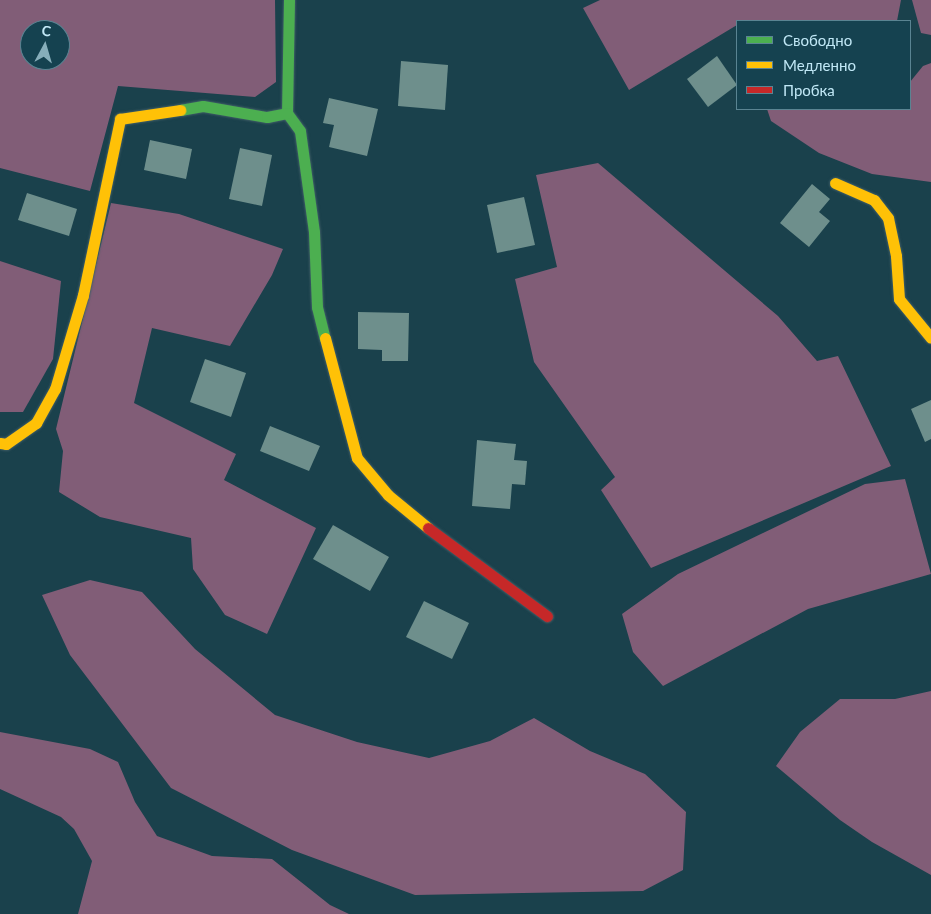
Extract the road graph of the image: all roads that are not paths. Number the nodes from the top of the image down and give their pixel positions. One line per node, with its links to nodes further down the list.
1 (289, 0): 2 (street)
2 (287, 112): 5 (street); 6 (street)
3 (835, 183): 4 (street)
4 (931, 338)
5 (0, 442)
6 (547, 616)

